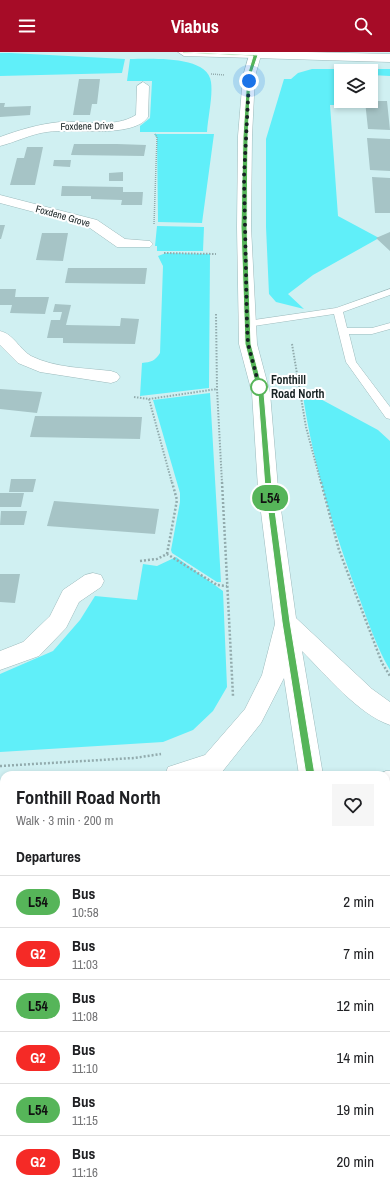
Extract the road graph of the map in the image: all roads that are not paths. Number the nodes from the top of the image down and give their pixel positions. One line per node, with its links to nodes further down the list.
1 (184, 52): 2 (main road)
2 (256, 54): 3 (main road); 10 (main road)
3 (390, 58)
4 (143, 86): 5 (main road, Foxdene Drive)
5 (0, 142)
6 (0, 199): 7 (main road, Foxdene Grove)
7 (145, 244)
8 (390, 292): 9 (lane)
9 (338, 311): 10 (lane); 12 (lane)
10 (247, 324): 17 (main road)
11 (390, 326): 12 (lane)
12 (343, 331): 15 (lane)
13 (0, 336): 14 (main road)
14 (111, 377)
15 (390, 415)
16 (93, 581): 18 (main road)
17 (286, 622): 19 (main road); 20 (main road); 21 (main road)
18 (0, 660)
19 (390, 715)
20 (190, 771)
21 (310, 771)

